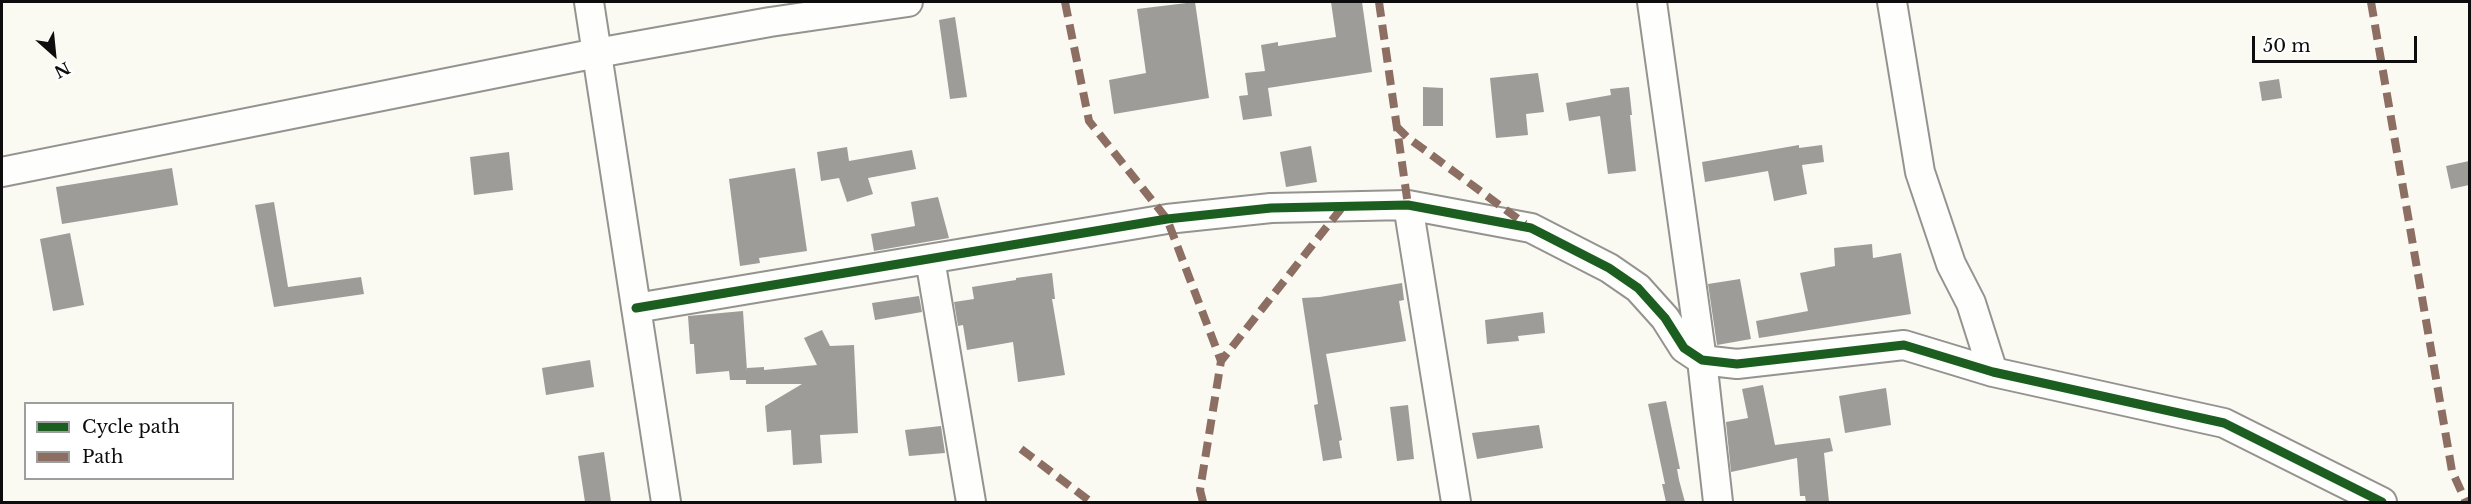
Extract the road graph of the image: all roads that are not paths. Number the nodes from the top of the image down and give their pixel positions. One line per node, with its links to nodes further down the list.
1 (589, 2): 5 (street)
2 (908, 2): 5 (street)
3 (1652, 2): 10 (street)
4 (1892, 2): 11 (street)
5 (597, 53): 6 (street); 9 (street)
6 (3, 167)
7 (1408, 205): 8 (street); 10 (street); 14 (street)
8 (930, 259): 9 (street); 13 (street)
9 (636, 308): 12 (street)
10 (1702, 360): 11 (street); 15 (street)
11 (1993, 372): 16 (street)
12 (666, 502)
13 (971, 502)
14 (1456, 502)
15 (1718, 502)
16 (2382, 502)

